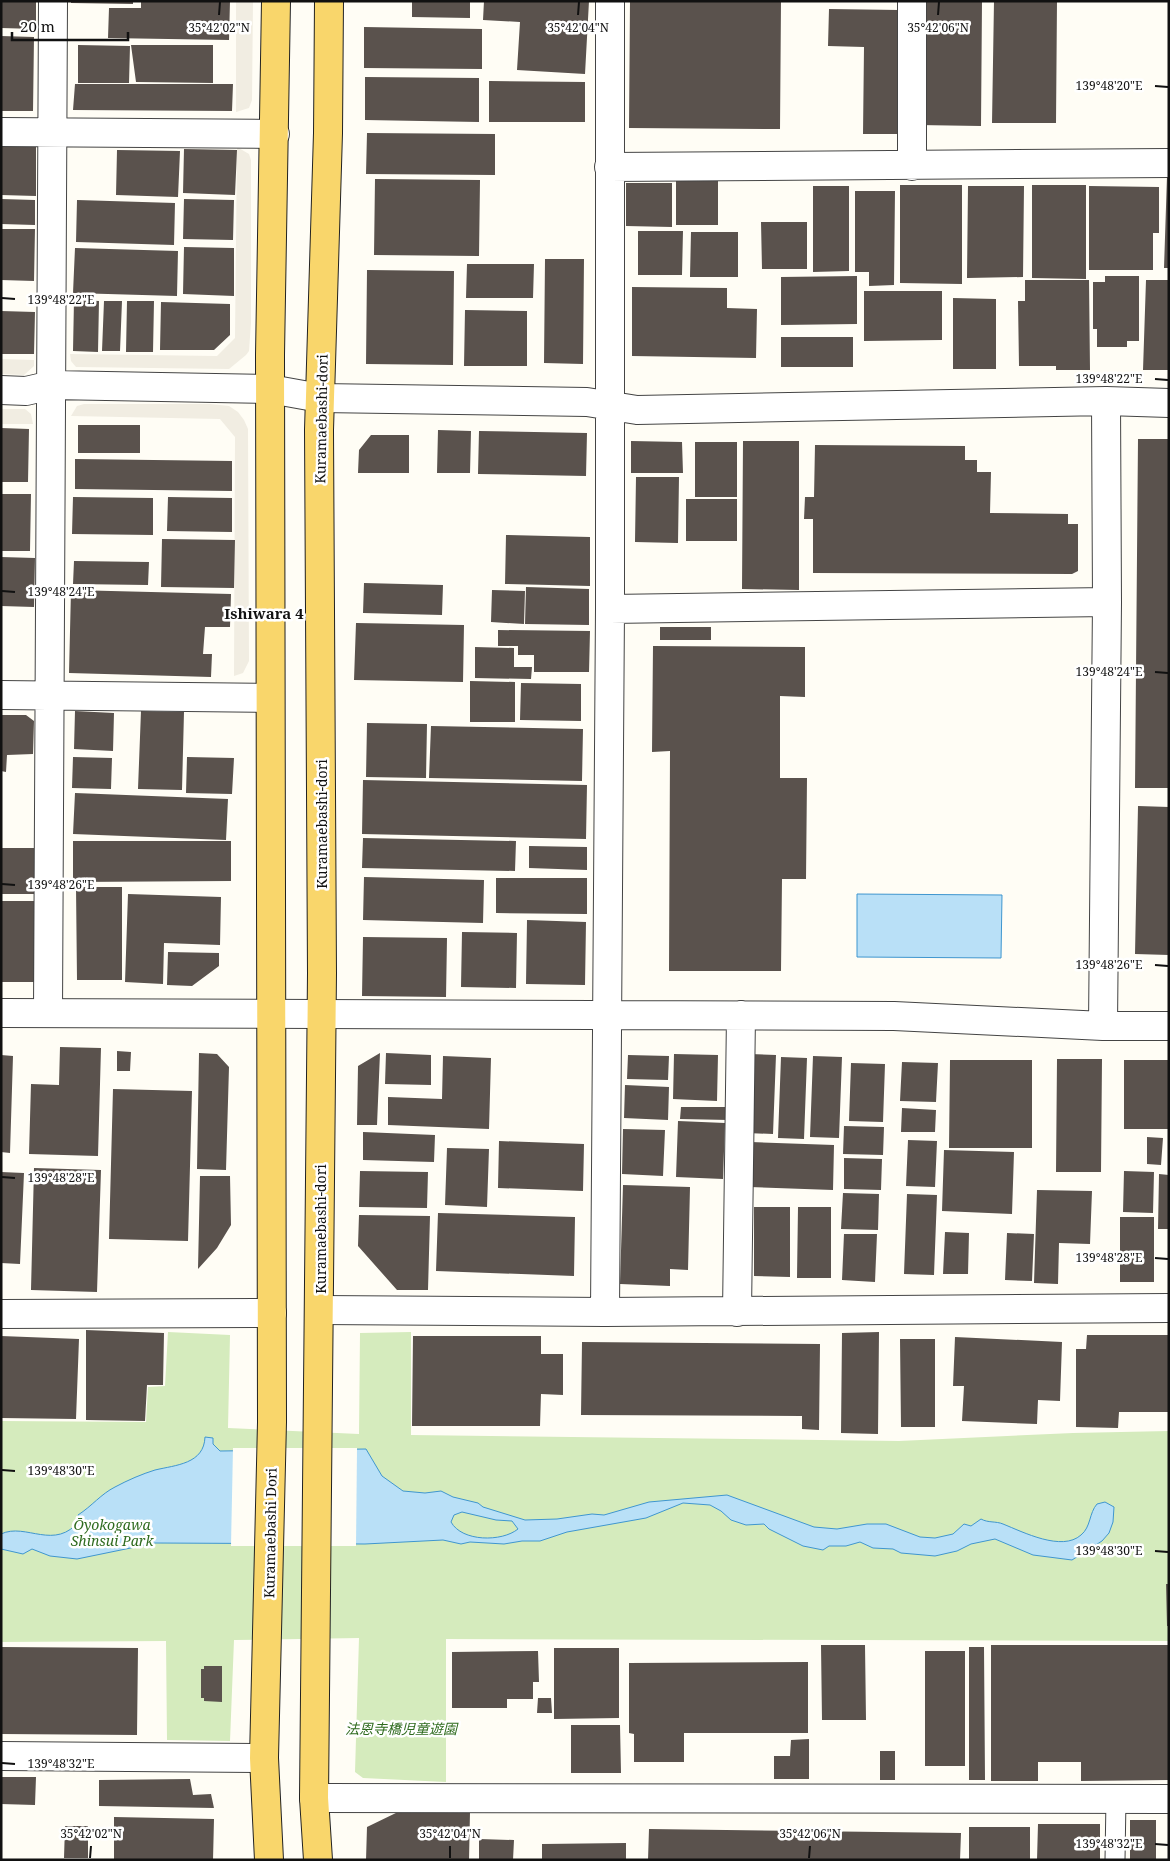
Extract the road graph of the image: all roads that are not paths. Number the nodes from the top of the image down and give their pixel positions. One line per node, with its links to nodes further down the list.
1 (52, 1): 6 (street)
2 (276, 1): 8 (main road)
3 (329, 1): 15 (main road, Kuramaebashi-dori)
4 (610, 1): 11 (street)
5 (912, 1): 10 (street)
6 (52, 131): 7 (street); 8 (street); 12 (street)
7 (1, 132)
8 (275, 134): 13 (main road)
9 (1169, 163): 10 (street)
10 (912, 166): 11 (street)
11 (608, 167): 18 (street)
12 (52, 385): 13 (street); 14 (street); 22 (street)
13 (270, 389): 15 (street); 23 (main road)
14 (1, 390)
15 (320, 398): 18 (street); 27 (main road, Kuramaebashi-dori)
16 (1106, 401): 17 (street); 18 (street); 19 (street)
17 (1169, 403)
18 (609, 406): 20 (street)
19 (1107, 602): 20 (street); 30 (street)
20 (610, 609): 28 (street)
21 (1, 695): 22 (street)
22 (49, 695): 23 (street); 25 (street)
23 (270, 698): 26 (main road)
24 (1, 1013): 25 (street)
25 (48, 1013): 26 (street)
26 (270, 1014): 27 (street); 36 (main road)
27 (322, 1014): 28 (street); 33 (main road, Kuramaebashi-dori)
28 (607, 1015): 29 (street); 34 (street)
29 (741, 1015): 30 (street); 35 (street)
30 (1103, 1026): 31 (street)
31 (1169, 1026)
32 (1169, 1308): 35 (street)
33 (320, 1310): 34 (street); 40 (main road, Kuramaebashi-dori)
34 (605, 1312): 35 (street)
35 (737, 1312)
36 (272, 1313): 37 (street); 39 (main road, Kuramaebashi Dori)
37 (1, 1314)
38 (1, 1756): 39 (street)
39 (264, 1758): 43 (main road, Kuramaebashi Dori)
40 (314, 1798): 41 (street); 44 (main road, Kuramaebashi-dori)
41 (1116, 1799): 42 (street); 45 (lane)
42 (1169, 1799)
43 (269, 1860)
44 (318, 1860)
45 (1116, 1860)

